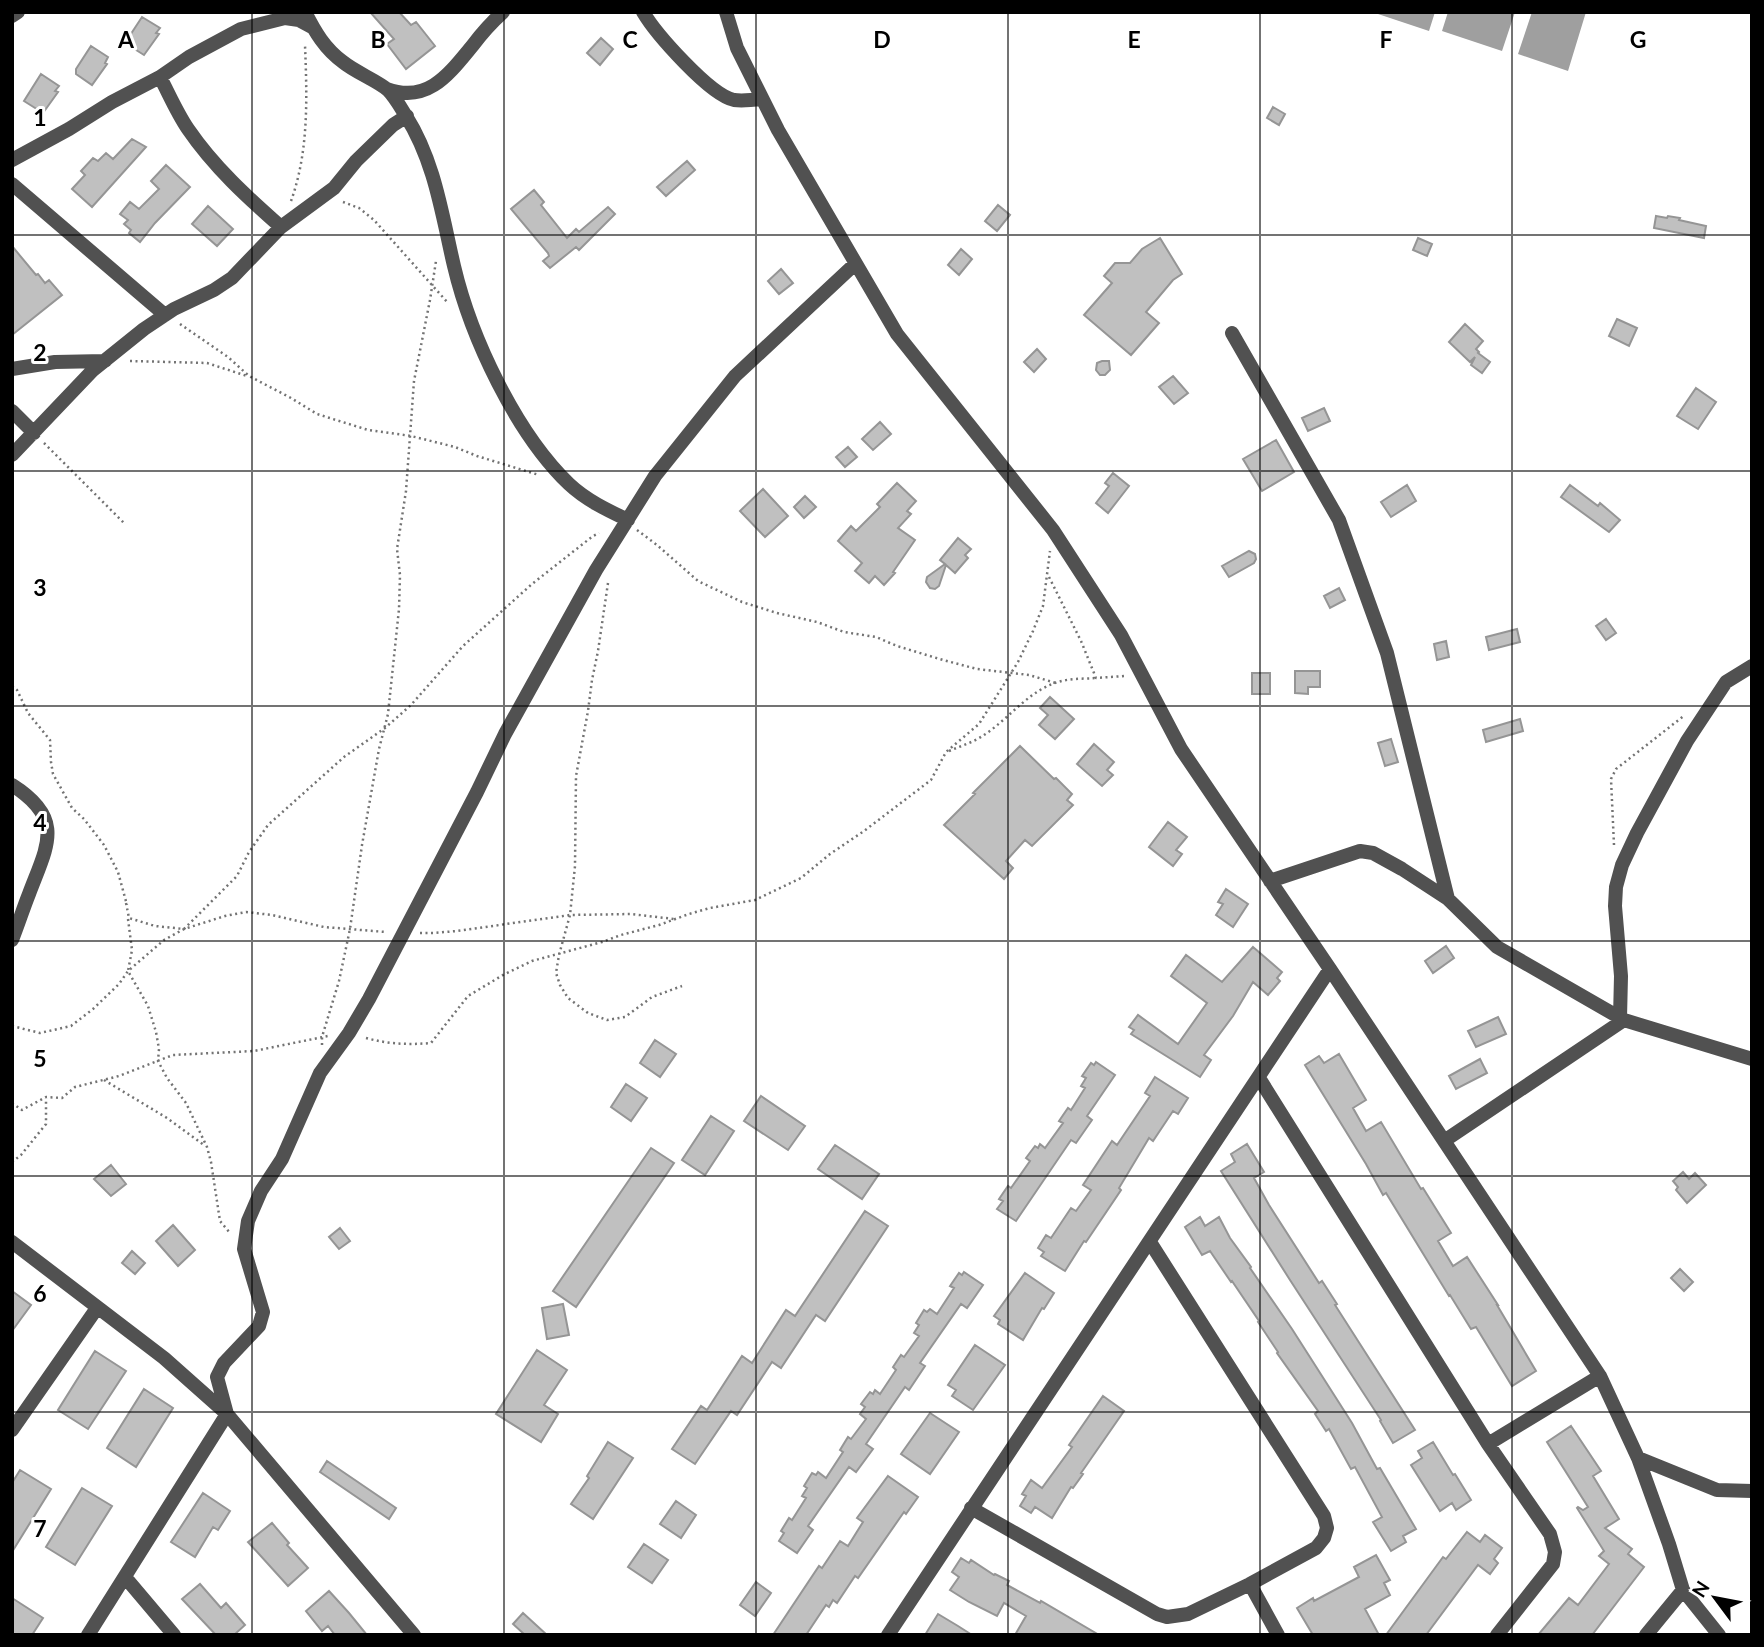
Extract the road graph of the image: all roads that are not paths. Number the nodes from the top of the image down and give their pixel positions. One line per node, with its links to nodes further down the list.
1 (18, 12): 5 (street)
2 (503, 12): 8 (street)
3 (643, 12): 9 (street)
4 (726, 12): 9 (street)
5 (12, 16)
6 (306, 20): 7 (street); 8 (street)
7 (160, 77): 11 (street); 13 (street)
8 (387, 89): 10 (street)
9 (762, 99): 14 (street)
10 (407, 116): 13 (street); 22 (street)
11 (12, 160)
12 (12, 184): 15 (street)
13 (281, 227): 15 (street)
14 (855, 264): 22 (street); 25 (street)
15 (165, 315): 17 (street)
16 (1231, 333): 26 (street)
17 (105, 361): 18 (street); 20 (street)
18 (12, 369)
19 (12, 411): 20 (street)
20 (34, 433): 21 (street)
21 (12, 454)
22 (628, 520): 37 (street)
23 (1752, 666): 29 (street)
24 (12, 785): 27 (street)
25 (1270, 881): 26 (street); 28 (street)
26 (1448, 899): 29 (street)
27 (12, 940)
28 (1330, 969): 31 (street); 32 (street)
29 (1622, 1019): 30 (street); 32 (street)
30 (1752, 1059)
31 (1259, 1078): 34 (street); 39 (street)
32 (1444, 1141): 36 (street)
33 (12, 1242): 35 (street)
34 (1150, 1242): 42 (street); 44 (street)
35 (97, 1308): 37 (street); 38 (street)
36 (1600, 1376): 39 (street); 40 (street)
37 (227, 1414): 43 (street); 48 (street)
38 (12, 1430)
39 (1488, 1444): 51 (street)
40 (1638, 1458): 41 (street); 45 (street)
41 (1750, 1489)
42 (971, 1508): 44 (street); 49 (street)
43 (125, 1577): 46 (street); 47 (street)
44 (1250, 1584): 50 (street)
45 (1683, 1590): 52 (street); 53 (street)
46 (88, 1635)
47 (174, 1635)
48 (414, 1635)
49 (888, 1635)
50 (1278, 1635)
51 (1497, 1635)
52 (1646, 1635)
53 (1719, 1635)

